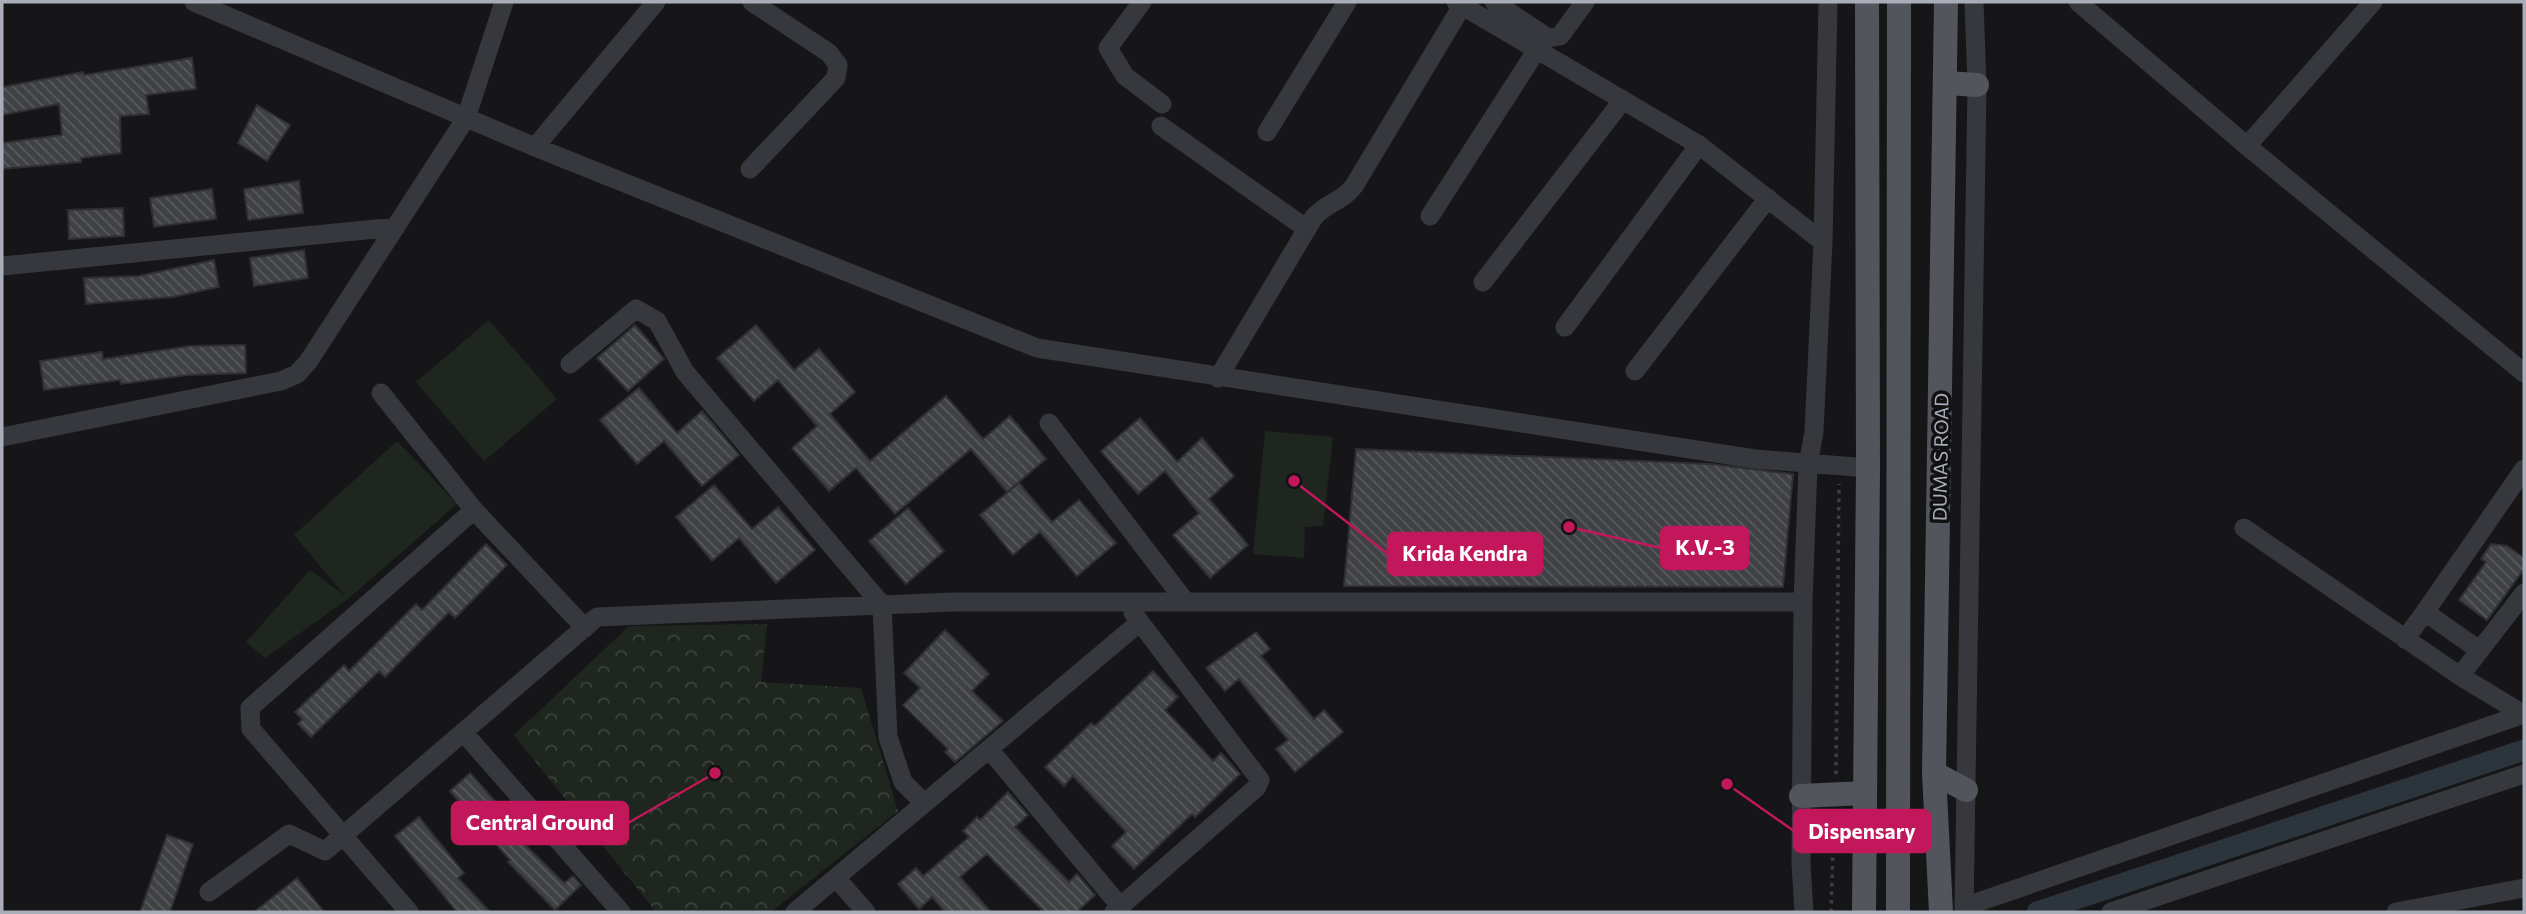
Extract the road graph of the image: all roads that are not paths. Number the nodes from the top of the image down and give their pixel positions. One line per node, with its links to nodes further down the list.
1 (194, 2): 22 (street)
2 (504, 2): 22 (street)
3 (656, 2): 27 (street)
4 (752, 2): 28 (street)
5 (1142, 2): 21 (street)
6 (1494, 2): 7 (street)
7 (1585, 2)
8 (1828, 2): 33 (street)
9 (1867, 2): 45 (main road)
10 (1899, 2): 75 (main road)
11 (1946, 2): 18 (main road, DUMAS ROAD)
12 (1974, 2): 19 (street)
13 (2078, 2): 26 (street)
14 (1459, 4): 17 (street); 32 (street)
15 (1338, 5): 24 (street)
16 (2360, 6): 26 (street)
17 (1538, 48): 20 (street); 30 (street)
18 (1947, 83): 19 (main road); 63 (main road, DUMAS ROAD)
19 (1977, 85): 65 (street)
20 (1623, 100): 25 (street); 35 (street)
21 (1162, 104)
22 (466, 118): 27 (street); 31 (street)
23 (1161, 125): 32 (street)
24 (1267, 132)
25 (1699, 145): 29 (street); 36 (street)
26 (2247, 146): 39 (street)
27 (535, 147): 40 (street)
28 (750, 169)
29 (1768, 198): 33 (street); 38 (street)
30 (1430, 216)
31 (396, 227): 34 (street); 43 (street)
32 (1307, 229): 40 (street)
33 (1823, 242): 44 (street)
34 (2, 266)
35 (1483, 282)
36 (1565, 327)
37 (570, 364): 53 (street)
38 (1634, 371)
39 (2524, 373)
40 (1218, 377): 44 (street)
41 (381, 393): 47 (street)
42 (1049, 423): 51 (street)
43 (2, 437)
44 (1808, 465): 45 (street); 52 (street)
45 (1868, 468): 66 (main road)
46 (2524, 469): 54 (street)
47 (474, 510): 56 (street); 69 (street)
48 (2244, 528): 57 (street)
49 (2524, 593): 58 (street)
50 (1125, 601): 51 (street); 53 (street); 55 (street)
51 (1185, 601): 52 (street)
52 (1803, 602): 67 (street)
53 (882, 605): 56 (street); 68 (street)
54 (2425, 612): 57 (street); 58 (street)
55 (1140, 622): 62 (street); 73 (street)
56 (584, 628): 61 (street)
57 (2406, 639): 59 (street)
58 (2479, 650): 59 (street)
59 (2460, 676): 60 (street)
60 (2523, 714): 76 (street)
61 (464, 733): 69 (street); 78 (street)
62 (989, 750): 68 (street); 73 (street)
63 (1934, 773): 65 (main road); 76 (main road, DUMAS ROAD)
64 (2524, 774): 83 (street)
65 (1966, 790): 76 (street)
66 (1865, 793): 67 (main road); 82 (main road)
67 (1801, 796): 81 (street)
68 (924, 803): 70 (street)
69 (343, 835): 72 (street); 77 (street)
70 (836, 878): 79 (street); 80 (street)
71 (2524, 888): 74 (street)
72 (209, 892)
73 (1117, 909)
74 (2433, 909): 84 (street)
75 (1896, 910)
76 (1956, 911)
77 (409, 912)
78 (621, 912)
79 (795, 912)
80 (866, 912)
81 (1804, 912)
82 (1864, 912)
83 (2110, 912)
84 (2396, 912)

